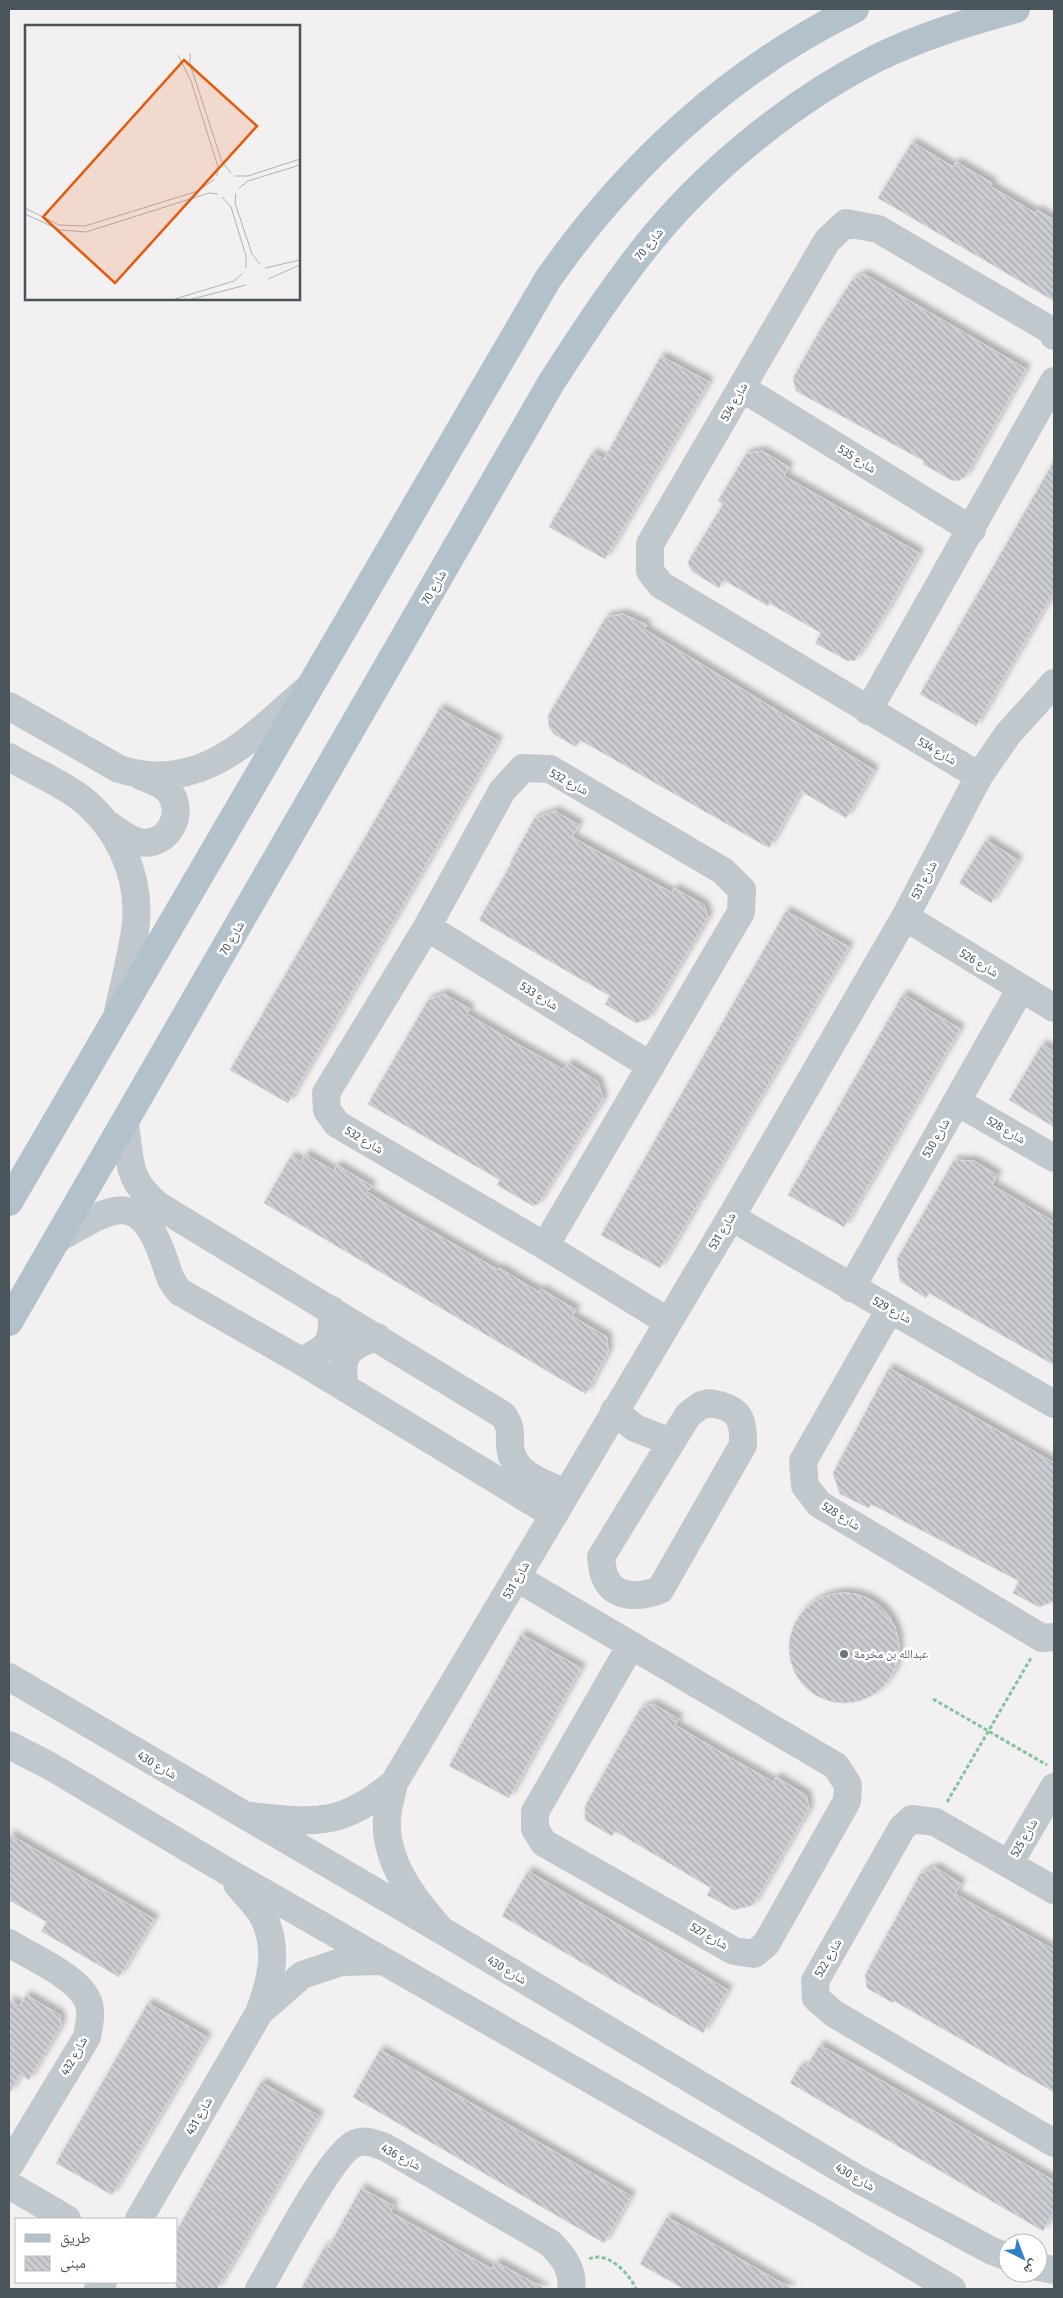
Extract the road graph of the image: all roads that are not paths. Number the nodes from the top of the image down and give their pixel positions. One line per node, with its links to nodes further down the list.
1 (855, 9): 8 (main road)
2 (1016, 9): 22 (main road, شارع 70)
3 (1054, 336): 5 (street, شارع 534)
4 (1054, 381): 6 (street)
5 (742, 388): 6 (street, شارع 535); 10 (street, شارع 534)
6 (972, 530): 10 (street)
7 (1054, 683): 13 (street, شارع 531)
8 (310, 686): 12 (street); 19 (main road)
9 (9, 706): 12 (street)
10 (868, 711): 13 (street, شارع 534)
11 (9, 757): 14 (street)
12 (136, 774): 14 (street)
13 (979, 776): 15 (street, شارع 531)
14 (105, 822): 19 (street)
15 (904, 917): 17 (street, شارع 526); 25 (street, شارع 531)
16 (427, 927): 20 (street, شارع 533); 20 (street, شارع 532); 28 (street, شارع 532)
17 (1021, 988): 18 (street, شارع 526); 21 (street, شارع 530)
18 (1054, 1008)
19 (118, 1014): 24 (main road)
20 (650, 1066): 28 (street, شارع 532)
21 (957, 1102): 23 (street, شارع 528); 30 (street, شارع 530)
22 (125, 1124): 26 (street); 27 (main road, شارع 70)
23 (1054, 1158)
24 (10, 1197)
25 (731, 1217): 30 (street, شارع 529); 33 (street, شارع 531)
26 (201, 1230): 29 (street); 32 (street)
27 (57, 1239): 29 (street); 34 (main road, شارع 70)
28 (545, 1246): 33 (street, شارع 532)
29 (162, 1254): 36 (street)
30 (851, 1288): 31 (street, شارع 529)
31 (890, 1309): 38 (street, شارع 529); 45 (street, شارع 528)
32 (332, 1310): 35 (street); 36 (street)
33 (667, 1321): 39 (street, شارع 531)
34 (9, 1322)
35 (377, 1337): 37 (street); 40 (street)
36 (301, 1361): 37 (street)
37 (345, 1387): 42 (street)
38 (1054, 1404)
39 (609, 1420): 41 (street); 43 (street, شارع 531)
40 (510, 1446): 42 (street); 43 (street)
41 (665, 1452): 41 (street)
42 (477, 1467): 43 (street)
43 (560, 1504): 44 (street, شارع 531)
44 (517, 1578): 46 (street, شارع 527); 49 (street, شارع 531)
45 (1048, 1638)
46 (631, 1645): 46 (street, شارع 527)
47 (9, 1676): 51 (street, شارع 430)
48 (9, 1744): 53 (street)
49 (394, 1783): 51 (street, شارع 531); 55 (street, شارع 531)
50 (1054, 1787): 52 (street, شارع 525)
51 (244, 1815): 55 (street, شارع 430)
52 (1009, 1864): 54 (street, شارع 522); 59 (street, شارع 522)
53 (228, 1872): 57 (street); 58 (street, شارع 431)
54 (1054, 1890)
55 (441, 1930): 64 (street, شارع 430)
56 (9, 1943): 60 (street, شارع 432)
57 (382, 1961): 58 (street, شارع 431); 67 (street)
58 (259, 2013): 63 (street, شارع 431)
59 (1054, 2143)
60 (9, 2166)
61 (9, 2184): 62 (street)
62 (65, 2218)
63 (140, 2218)
64 (998, 2253)
65 (570, 2279): 66 (street, شارع 436)
66 (259, 2289)
67 (952, 2289)

